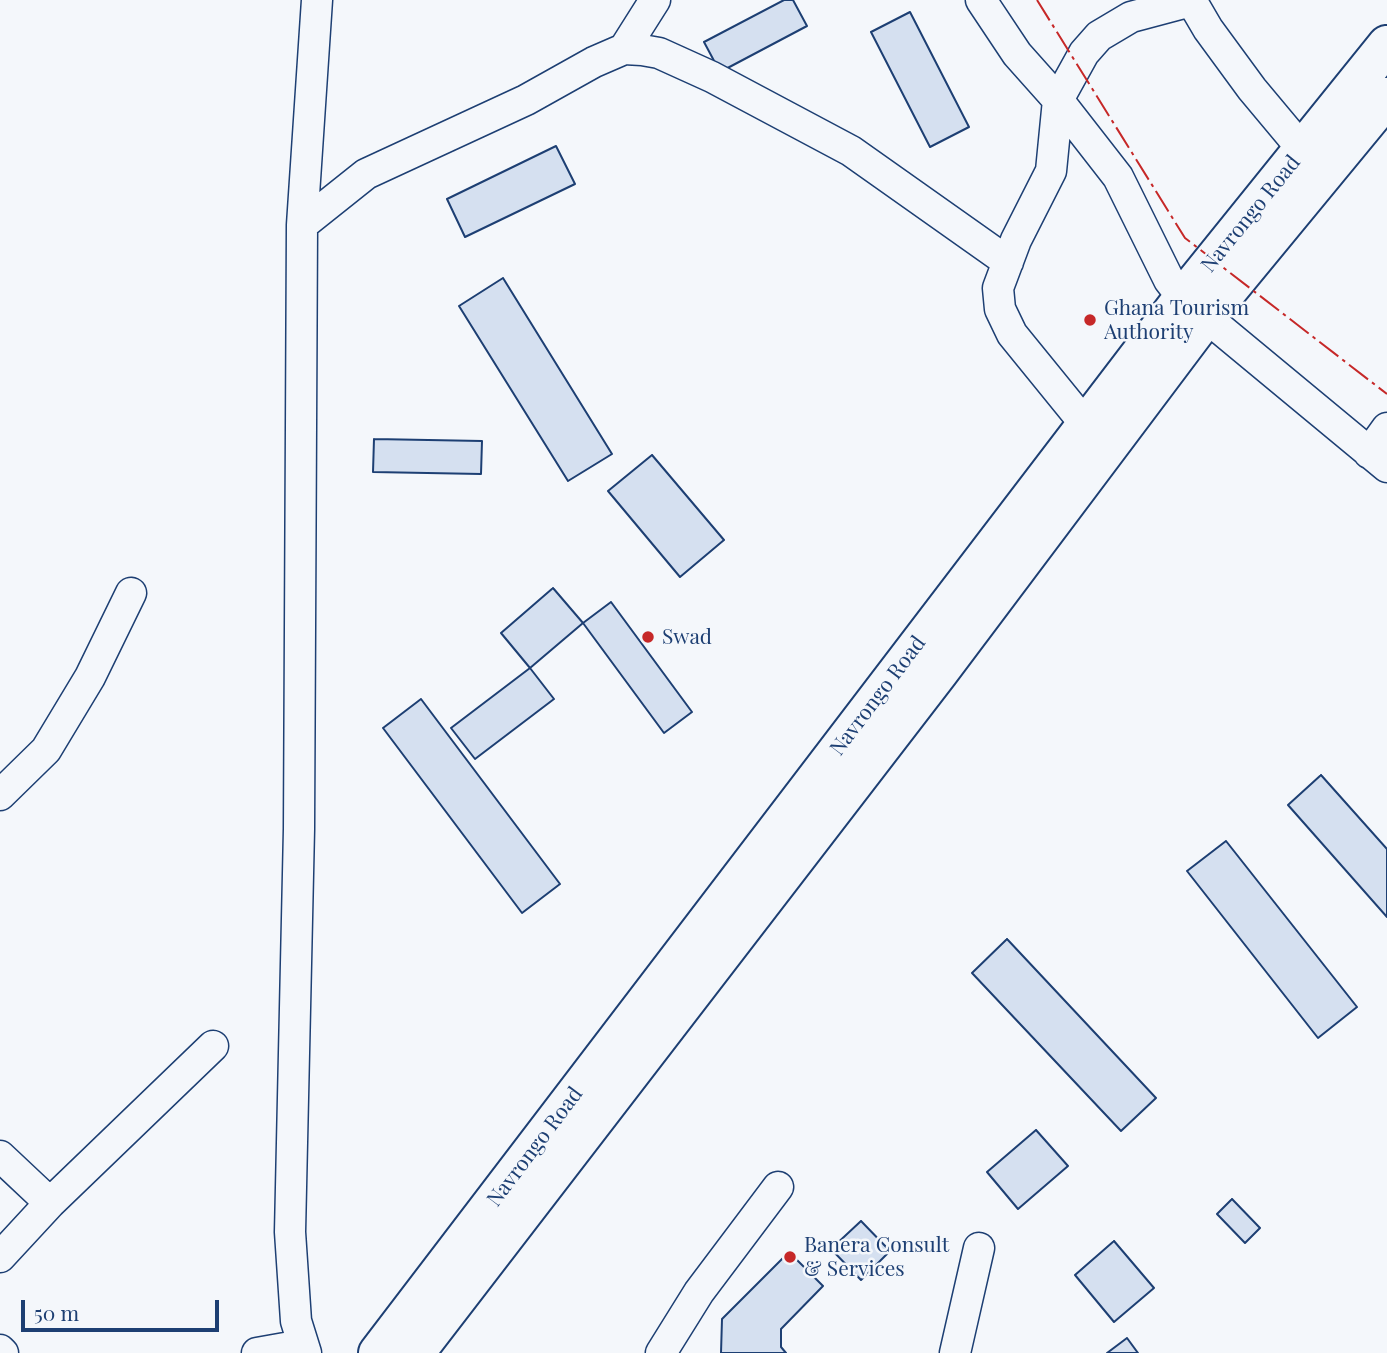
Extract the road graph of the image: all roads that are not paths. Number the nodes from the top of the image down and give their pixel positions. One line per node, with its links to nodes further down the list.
1 (317, 0): 10 (street)
2 (655, 0): 6 (street)
3 (981, 0): 8 (street)
4 (1191, 1): 8 (street); 9 (street)
5 (1387, 45): 9 (highway, Navrongo Road)
6 (624, 49): 10 (street); 11 (street)
7 (1387, 97): 12 (highway, Navrongo Road)
8 (1058, 100): 11 (street); 12 (street)
9 (1303, 150): 12 (highway, Navrongo Road)
10 (302, 225): 24 (street)
11 (1008, 262): 13 (street)
12 (1194, 308): 13 (highway, Navrongo Road); 15 (street); 27 (highway, Navrongo Road)
13 (1086, 425): 26 (highway, Navrongo Road)
14 (1387, 428): 15 (street)
15 (1378, 460)
16 (131, 593): 17 (street)
17 (0, 795)
18 (213, 1046): 21 (street)
19 (0, 1156): 21 (street)
20 (778, 1187): 28 (street)
21 (50, 1203): 23 (street)
22 (979, 1248): 29 (street)
23 (0, 1257)
24 (304, 1349): 25 (street)
25 (257, 1353)
26 (378, 1353)
27 (415, 1353)
28 (661, 1353)
29 (955, 1353)

